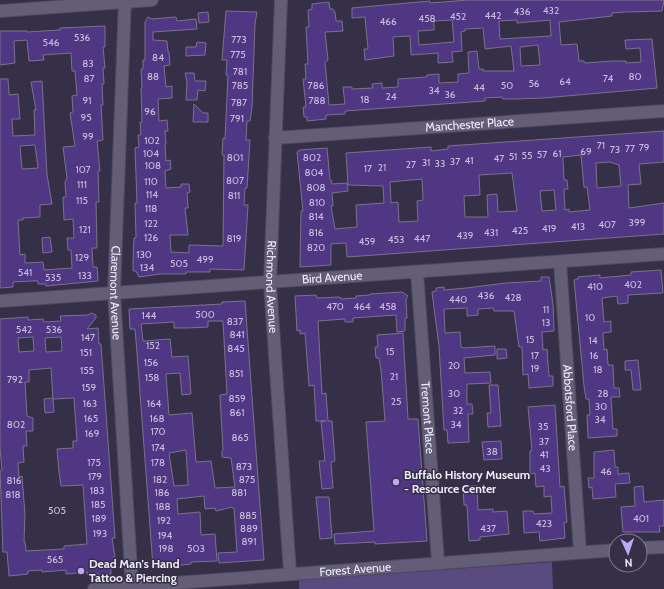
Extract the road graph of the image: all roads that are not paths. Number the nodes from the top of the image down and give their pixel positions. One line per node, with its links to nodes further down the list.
1 (152, 0): 3 (street)
2 (281, 0): 6 (street, Richmond Avenue)
3 (125, 1): 4 (street); 11 (street, Claremont Avenue)
4 (0, 11)
5 (664, 111): 6 (street, Manchester Place)
6 (275, 138): 10 (street, Richmond Avenue)
7 (664, 254): 8 (street, Bird Avenue)
8 (560, 262): 9 (street, Bird Avenue); 16 (street, Abbotsford Place)
9 (417, 272): 10 (street, Bird Avenue); 17 (street, Tremont Place)
10 (270, 283): 11 (street, Bird Avenue); 18 (street, Richmond Avenue)
11 (114, 293): 12 (street, Bird Avenue); 19 (street, Claremont Avenue)
12 (0, 301)
13 (664, 546): 14 (street)
14 (648, 547)
15 (608, 550): 16 (street, Forest Avenue)
16 (580, 552): 17 (street, Forest Avenue)
17 (438, 562): 18 (street, Forest Avenue)
18 (290, 573): 19 (street, Forest Avenue)
19 (132, 586): 20 (street, Forest Avenue)
20 (94, 589)

